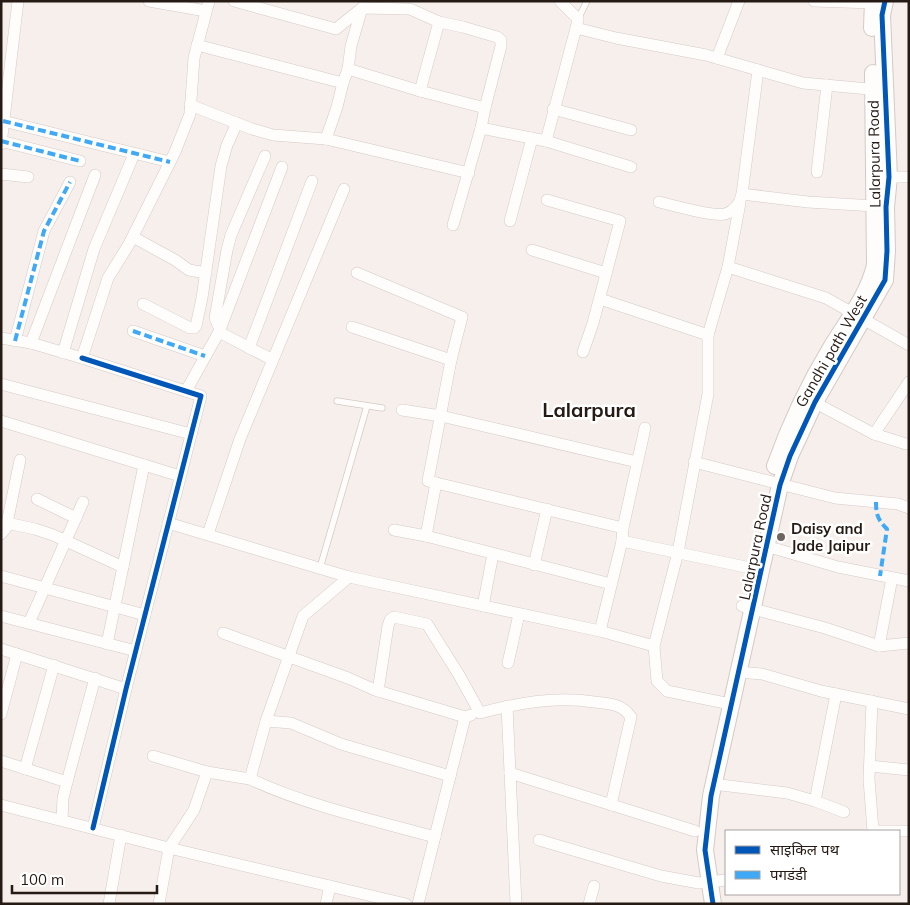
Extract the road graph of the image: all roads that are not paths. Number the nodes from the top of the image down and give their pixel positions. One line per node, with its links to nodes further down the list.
1 (18, 1): 24 (street)
2 (149, 1): 9 (street)
3 (234, 1): 10 (street)
4 (560, 1): 12 (street)
5 (587, 1): 12 (lane)
6 (739, 1): 14 (street)
7 (814, 1): 8 (street)
8 (877, 2): 19 (street, Gandhi path West)
9 (208, 6): 13 (street)
10 (362, 8): 11 (street); 15 (street)
11 (439, 22): 20 (street); 22 (street)
12 (577, 24): 14 (street); 23 (street)
13 (197, 45): 17 (street); 21 (street)
14 (717, 58): 16 (street)
15 (348, 69): 17 (street); 20 (street)
16 (758, 70): 18 (street); 48 (street)
17 (343, 82): 29 (street)
18 (827, 85): 19 (street); 38 (street)
19 (879, 90): 43 (street, Gandhi path West); 51 (street, Lalarpura Road)
20 (420, 91): 22 (street)
21 (190, 105): 25 (street); 35 (street)
22 (485, 108): 26 (street)
23 (553, 109): 27 (street); 30 (street)
24 (3, 121): 31 (street); 35 (street)
25 (237, 123): 29 (street); 57 (street)
26 (481, 128): 28 (street); 39 (street)
27 (631, 130)
28 (532, 138): 30 (street); 52 (street)
29 (326, 139): 39 (street)
30 (546, 141): 36 (street)
31 (1, 143): 34 (street)
32 (265, 156): 64 (street)
33 (132, 159): 73 (street)
34 (80, 161)
35 (170, 162): 54 (street)
36 (631, 167)
37 (282, 168): 64 (street)
38 (817, 172)
39 (469, 173): 53 (street)
40 (1, 174): 42 (street)
41 (94, 175): 69 (street)
42 (28, 177)
43 (889, 177): 44 (street); 62 (street, Gandhi path West)
44 (909, 177)
45 (312, 181): 71 (street)
46 (70, 182): 68 (street)
47 (344, 188): 76 (street)
48 (741, 199): 50 (street); 51 (street); 56 (street)
49 (547, 200): 58 (street)
50 (659, 202)
51 (875, 206): 62 (street, Lalarpura Road)
52 (510, 221)
53 (453, 225)
54 (132, 236): 57 (street); 75 (street)
55 (532, 250): 58 (street)
56 (728, 267): 62 (street); 66 (street)
57 (206, 272): 61 (street)
58 (606, 273): 60 (street)
59 (357, 274): 77 (street)
60 (600, 299): 66 (street); 72 (street)
61 (143, 304)
62 (858, 316): 70 (street); 81 (street, Gandhi path West)
63 (352, 328): 77 (street)
64 (220, 329): 71 (street); 74 (street)
65 (133, 331): 74 (street)
66 (708, 334): 94 (street)
67 (1, 338): 68 (street)
68 (15, 341): 69 (street)
69 (31, 343): 73 (street)
70 (909, 345)
71 (249, 348): 76 (street)
72 (583, 352)
73 (63, 353): 75 (street)
74 (205, 356): 80 (street)
75 (82, 358): 80 (street)
76 (273, 360): 109 (street)
77 (452, 360): 86 (street)
78 (909, 382): 90 (street)
79 (1, 384): 89 (street)
80 (186, 391): 89 (street)
81 (810, 399): 90 (street); 98 (street, Gandhi path West)
82 (338, 401): 83 (lane)
83 (367, 406): 84 (lane); 118 (lane)
84 (382, 408)
85 (402, 410): 86 (street)
86 (441, 416): 93 (street); 97 (street)
87 (1, 421): 95 (street)
88 (645, 428): 93 (street)
89 (191, 434): 96 (street)
90 (874, 434): 91 (street)
91 (906, 444)
92 (20, 460): 104 (street)
93 (637, 462): 106 (street)
94 (694, 462): 98 (street); 114 (street)
95 (144, 465): 96 (street); 117 (street)
96 (180, 476): 105 (street)
97 (436, 483): 102 (street); 110 (street)
98 (774, 483): 101 (street); 113 (street, Gandhi path West); 119 (street, Lalarpura Road)
99 (37, 499): 103 (street)
100 (83, 502): 103 (street)
101 (909, 508)
102 (547, 510): 106 (street); 116 (street)
103 (76, 518): 111 (street)
104 (7, 523): 108 (street); 111 (street)
105 (168, 523): 109 (street); 130 (street)
106 (623, 528): 112 (street)
107 (394, 530): 110 (street)
108 (1, 534)
109 (208, 534): 118 (street)
110 (426, 536): 115 (street)
111 (66, 541): 117 (street); 125 (street)
112 (622, 542): 114 (street); 124 (street)
113 (766, 546): 119 (street, Gandhi path West); 122 (street)
114 (678, 552): 119 (street); 137 (street)
115 (493, 554): 116 (street); 126 (street)
116 (534, 565): 124 (street)
117 (123, 567): 127 (street)
118 (320, 568): 121 (street)
119 (755, 569): 128 (street, Gandhi path West)
120 (1, 576): 125 (street)
121 (350, 577): 126 (street); 142 (street)
122 (892, 578): 123 (street); 138 (street)
123 (909, 581)
124 (610, 584): 133 (street)
125 (45, 588): 127 (street); 132 (street)
126 (483, 606): 129 (street)
127 (114, 607): 130 (street); 136 (street)
128 (747, 607): 138 (street); 145 (street, Gandhi path West); 151 (street, Lalarpura Road)
129 (519, 614): 133 (street); 143 (street)
130 (145, 615): 140 (street)
131 (1, 616): 132 (street)
132 (29, 623): 136 (street)
133 (600, 631): 137 (street)
134 (223, 633): 142 (street)
135 (909, 643): 138 (street)
136 (107, 644): 140 (street)
137 (654, 646): 151 (street)
138 (879, 646)
139 (1, 650): 141 (street)
140 (136, 650): 147 (street)
141 (18, 654): 144 (street); 155 (street)
142 (288, 656): 148 (street); 157 (street)
143 (508, 664)
144 (54, 666): 146 (street); 161 (street)
145 (738, 672): 149 (street); 151 (street, Gandhi path West)
146 (95, 678): 147 (street); 167 (street)
147 (126, 689): 174 (street)
148 (378, 691): 154 (street); 156 (street)
149 (836, 694): 150 (street); 169 (street)
150 (872, 701): 153 (street); 160 (street)
151 (725, 703): 168 (street); 176 (street, Lalarpura Road)
152 (506, 706): 154 (street); 164 (street); 171 (street)
153 (909, 709)
154 (480, 713): 156 (street)
155 (1, 714)
156 (465, 717): 165 (street)
157 (266, 722): 165 (street); 166 (street)
158 (153, 756): 163 (street)
159 (1, 761): 161 (street)
160 (870, 766): 162 (street); 175 (street)
161 (26, 768): 167 (street)
162 (909, 770)
163 (207, 772): 166 (street); 180 (street)
164 (510, 773): 171 (street); 190 (street)
165 (450, 776): 178 (street)
166 (250, 779): 178 (street)
167 (67, 782): 173 (street)
168 (713, 784): 169 (street); 182 (street)
169 (815, 801): 172 (street)
170 (1, 805): 173 (street)
171 (611, 805): 176 (street)
172 (844, 812)
173 (62, 820): 174 (street)
174 (93, 828): 177 (street)
175 (873, 830)
176 (695, 831): 182 (street, Lalarpura Road)
177 (121, 836): 180 (street); 185 (street)
178 (435, 837): 189 (street)
179 (538, 840): 182 (street)
180 (169, 848): 183 (street); 186 (street)
181 (725, 880): 182 (street)
182 (704, 883): 192 (street, Lalarpura Road); 193 (street)
183 (330, 886): 187 (street); 188 (street)
184 (594, 886): 191 (street)
185 (109, 904)
186 (159, 904)
187 (326, 904)
188 (406, 904)
189 (418, 904)
190 (516, 904)
191 (589, 904)
192 (703, 904)
193 (713, 904)

